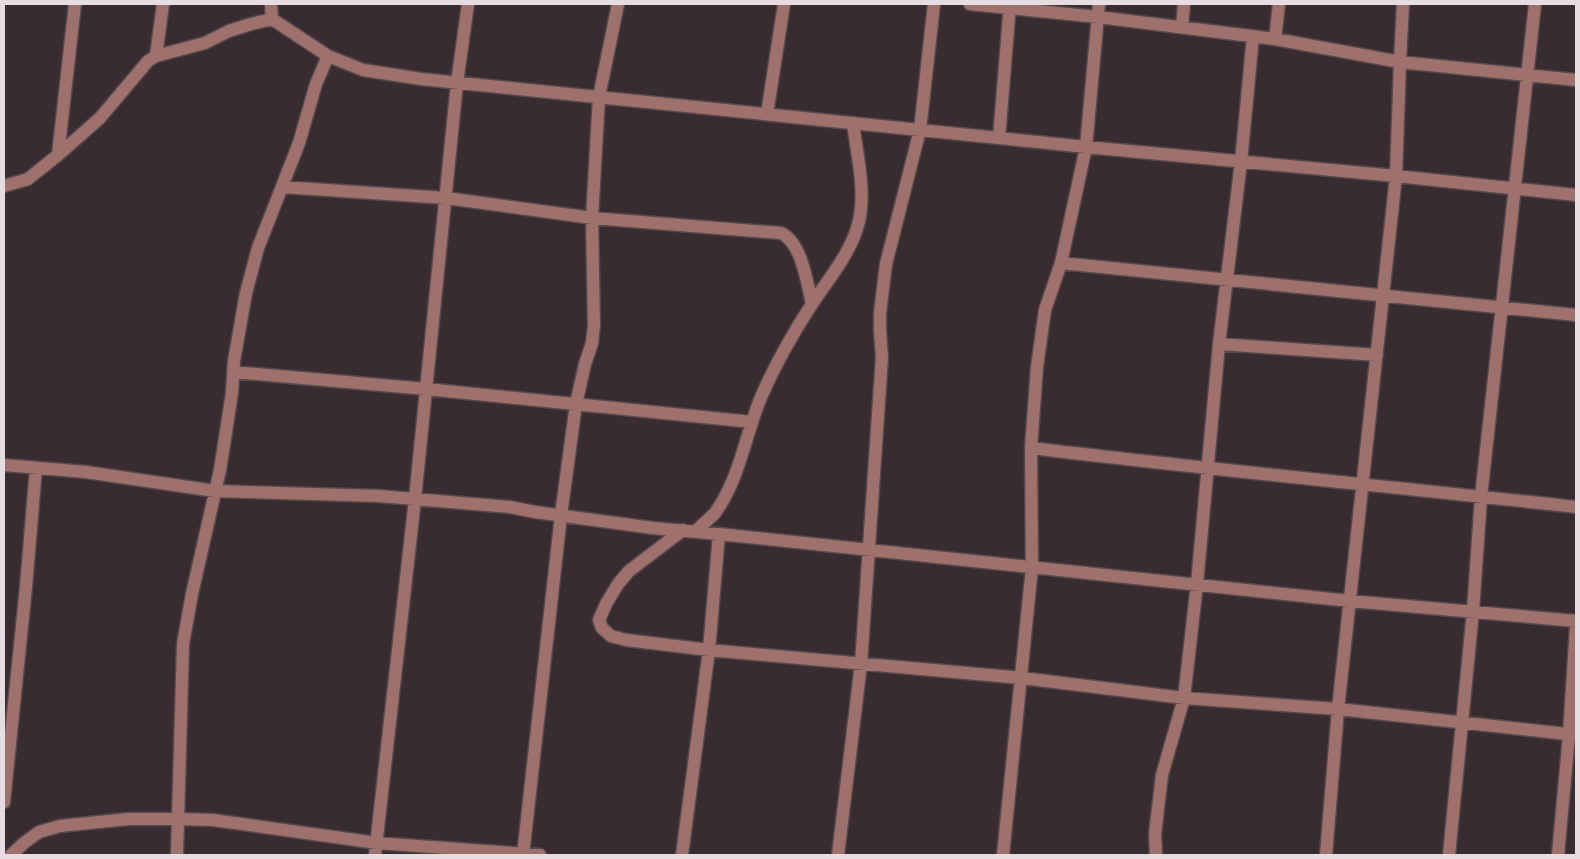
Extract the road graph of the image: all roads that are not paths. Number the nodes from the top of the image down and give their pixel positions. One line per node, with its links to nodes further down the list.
1 (75, 4): 32 (street)
2 (163, 4): 20 (street)
3 (271, 4): 16 (street)
4 (468, 4): 25 (street)
5 (618, 4): 26 (street)
6 (784, 4): 27 (street)
7 (934, 4): 29 (street)
8 (970, 4): 14 (street)
9 (1099, 4): 15 (street)
10 (1184, 4): 17 (street)
11 (1279, 4): 19 (street)
12 (1403, 4): 22 (street)
13 (1534, 4): 23 (street)
14 (1010, 6): 15 (street); 30 (street)
15 (1098, 17): 17 (street); 31 (street)
16 (272, 19): 20 (street); 21 (street)
17 (1182, 27): 18 (street)
18 (1253, 36): 19 (street); 33 (street)
19 (1275, 39): 22 (street)
20 (156, 56): 32 (street)
21 (328, 56): 25 (street); 36 (street)
22 (1400, 62): 23 (street); 34 (street)
23 (1526, 75): 24 (street); 37 (street)
24 (1576, 80)
25 (457, 83): 26 (street); 39 (street)
26 (600, 97): 27 (street); 40 (street)
27 (767, 114): 28 (street)
28 (853, 123): 29 (street); 44 (street)
29 (920, 130): 30 (street); 65 (street)
30 (999, 138): 31 (street)
31 (1086, 147): 33 (street); 41 (street)
32 (58, 155): 35 (street)
33 (1241, 162): 34 (street); 42 (street)
34 (1396, 176): 37 (street); 43 (street)
35 (4, 186)
36 (282, 187): 39 (street); 49 (street)
37 (1513, 188): 38 (street); 45 (street)
38 (1576, 195)
39 (446, 198): 40 (street); 50 (street)
40 (592, 218): 44 (street); 51 (street)
41 (1061, 263): 42 (street); 53 (street)
42 (1226, 280): 43 (street); 47 (street)
43 (1383, 296): 45 (street); 48 (street)
44 (812, 304): 52 (street)
45 (1501, 306): 46 (street); 59 (street)
46 (1576, 315)
47 (1219, 344): 48 (street); 56 (street)
48 (1377, 355): 57 (street)
49 (233, 372): 50 (street); 58 (street)
50 (426, 389): 51 (street); 60 (street)
51 (576, 404): 52 (street); 62 (street)
52 (752, 422): 63 (street)
53 (1031, 448): 56 (street); 66 (street)
54 (4, 465): 55 (street)
55 (36, 468): 58 (street); 79 (street)
56 (1208, 469): 57 (street); 67 (street)
57 (1362, 484): 59 (street); 68 (street)
58 (215, 490): 60 (street); 80 (street)
59 (1481, 497): 61 (street); 69 (street)
60 (415, 499): 62 (street); 81 (street)
61 (1576, 507)
62 (561, 515): 63 (street); 84 (street)
63 (689, 531): 64 (street); 72 (street)
64 (719, 534): 65 (street); 72 (street)
65 (869, 550): 66 (street); 73 (street)
66 (1032, 567): 67 (street); 74 (street)
67 (1197, 584): 68 (street); 75 (street)
68 (1350, 600): 69 (street); 76 (street)
69 (1473, 611): 70 (street); 77 (street)
70 (1576, 622)
71 (1576, 626): 78 (street)
72 (709, 650): 73 (street); 86 (street)
73 (861, 664): 74 (street); 87 (street)
74 (1022, 678): 75 (street); 88 (street)
75 (1184, 698): 76 (street); 89 (street)
76 (1338, 709): 77 (street); 90 (street)
77 (1463, 723): 78 (street); 91 (street)
78 (1573, 735): 92 (street)
79 (4, 802)
80 (178, 819): 81 (street); 82 (street); 83 (street)
81 (376, 849): 84 (street)
82 (11, 855)
83 (177, 855)
84 (523, 855): 85 (street)
85 (540, 855)
86 (682, 855)
87 (838, 855)
88 (1003, 855)
89 (1156, 855)
90 (1326, 855)
91 (1449, 855)
92 (1558, 855)

